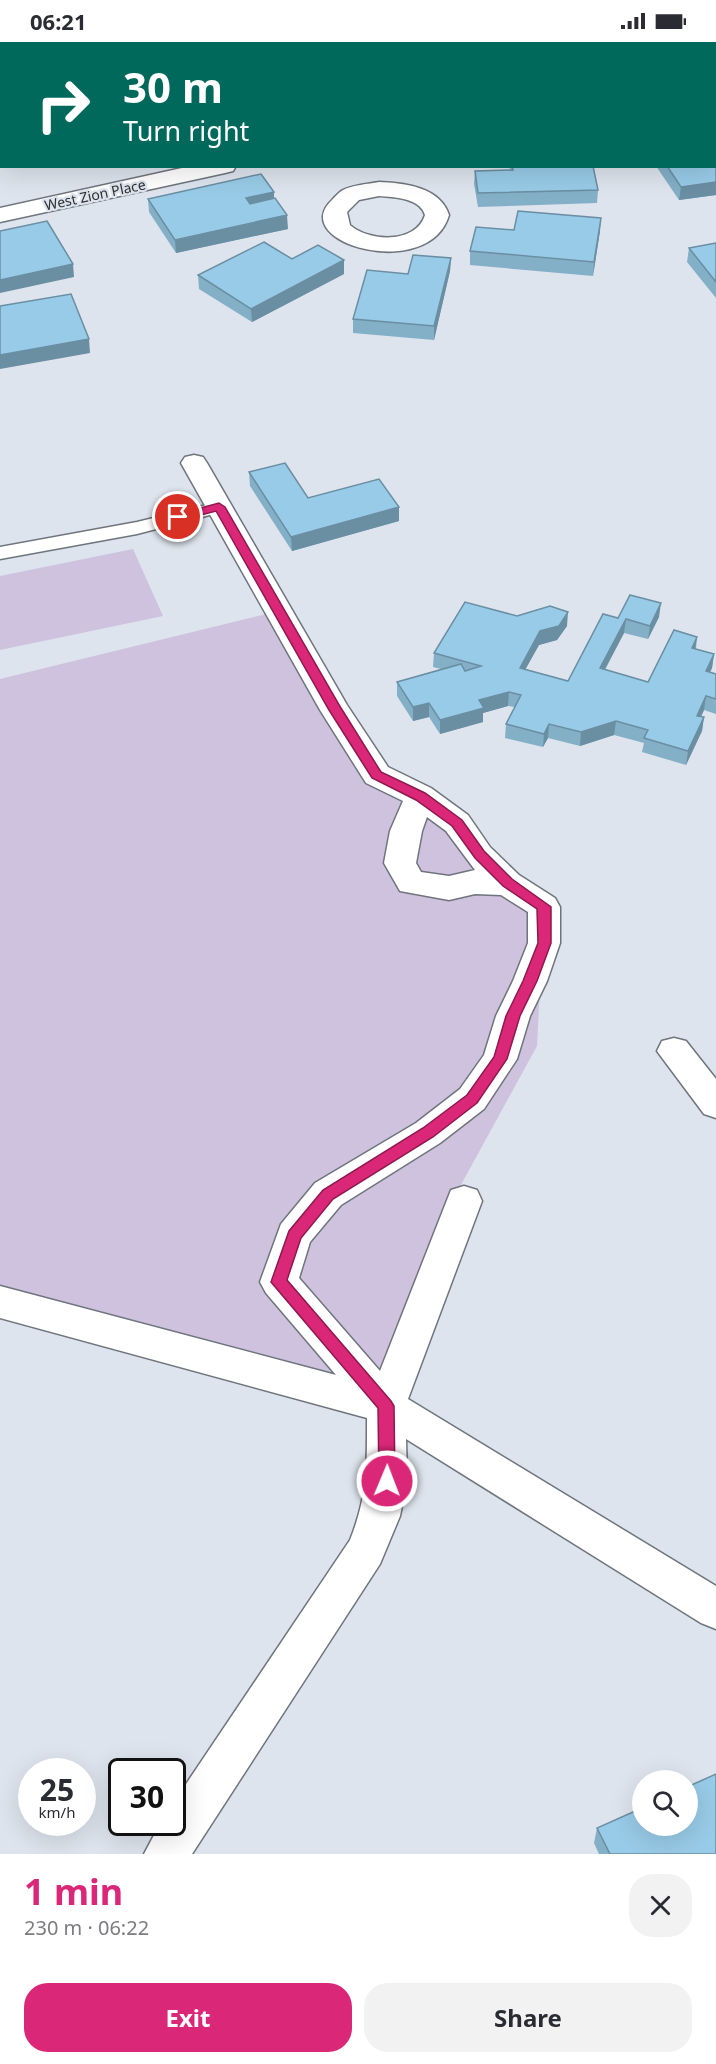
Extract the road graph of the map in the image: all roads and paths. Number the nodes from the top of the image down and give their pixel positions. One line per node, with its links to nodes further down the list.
1 (216, 168): 2 (street, West Zion Place)
2 (0, 215)
3 (194, 463): 4 (street)
4 (219, 507): 5 (lane); 6 (street)
5 (0, 553)
6 (420, 796): 7 (street); 7 (street)
7 (508, 883): 12 (street)
8 (674, 1052): 9 (street)
9 (716, 1104)
10 (464, 1201): 12 (street)
11 (0, 1302): 12 (street)
12 (386, 1406): 13 (street); 14 (street)
13 (716, 1609)
14 (166, 1854)

